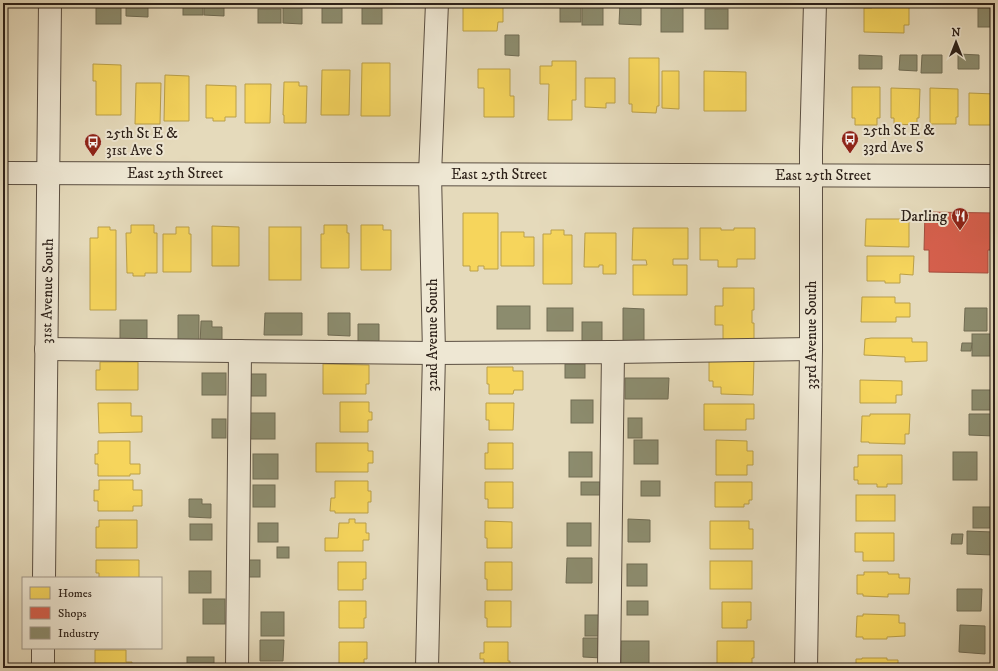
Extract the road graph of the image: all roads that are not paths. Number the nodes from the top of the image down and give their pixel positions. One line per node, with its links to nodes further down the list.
1 (50, 3): 5 (street, 31st Avenue South)
2 (437, 3): 6 (street, 32nd Avenue South)
3 (815, 3): 7 (street, 33rd Avenue South)
4 (3, 172): 5 (street, East 25th Street)
5 (48, 172): 6 (street, East 25th Street); 9 (street, 31st Avenue South)
6 (430, 174): 7 (street, East 25th Street); 13 (street, 32nd Avenue South)
7 (811, 175): 8 (street, East 25th Street); 10 (street, 33rd Avenue South)
8 (995, 176)
9 (46, 349): 11 (street); 14 (street, 31st Avenue South)
10 (811, 350): 12 (street); 20 (street, 33rd Avenue South)
11 (240, 351): 13 (street); 17 (street)
12 (613, 352): 13 (street); 19 (street)
13 (434, 353): 18 (street, 32nd Avenue South)
14 (44, 577)
15 (43, 649): 16 (street)
16 (42, 668)
17 (237, 668)
18 (428, 668)
19 (609, 668)
20 (806, 668)

